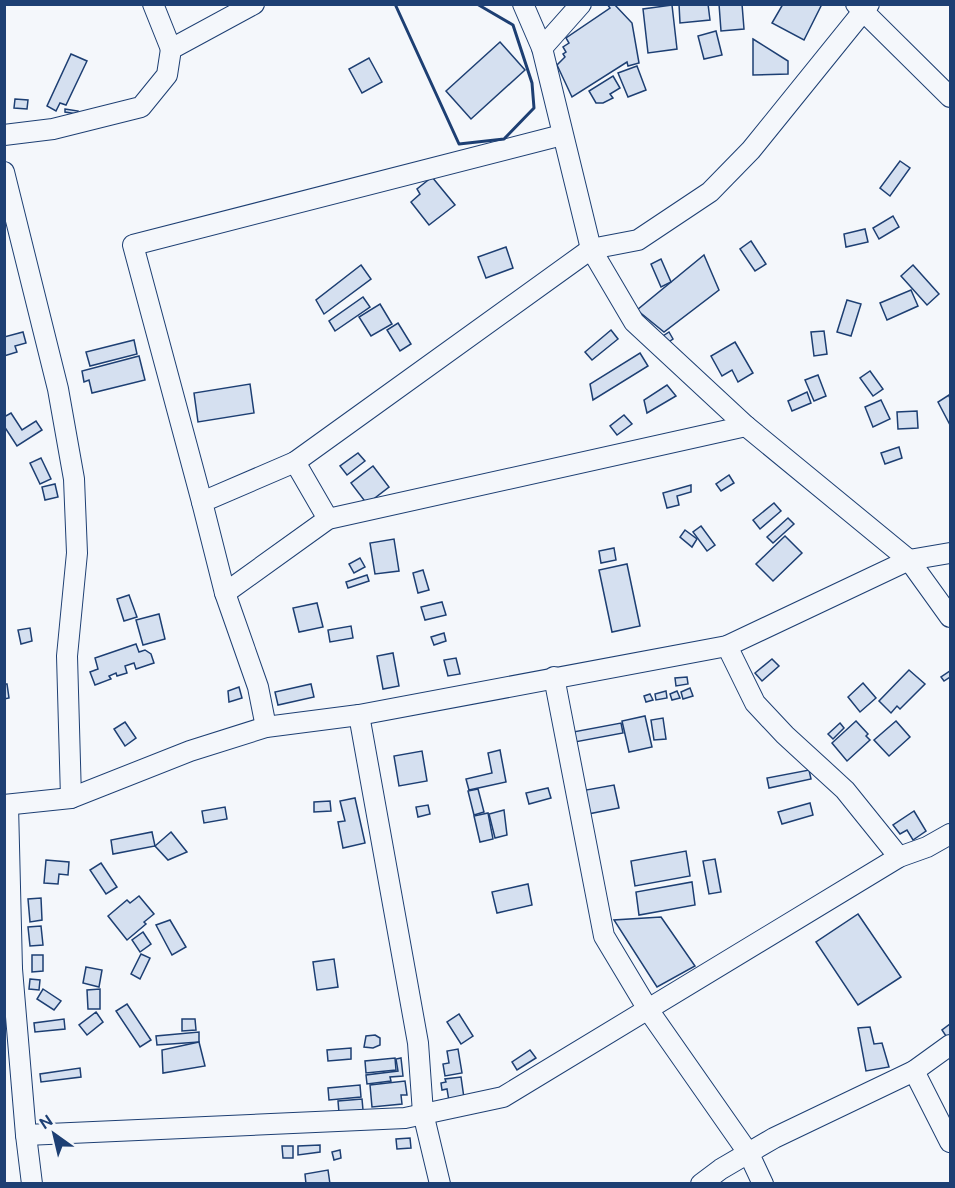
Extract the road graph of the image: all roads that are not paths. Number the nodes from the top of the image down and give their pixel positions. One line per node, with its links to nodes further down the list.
1 (153, 4): 7 (street)
2 (254, 4): 7 (street)
3 (523, 4): 6 (street)
4 (581, 4): 6 (street)
5 (863, 6): 8 (street); 12 (street)
6 (542, 48): 10 (street)
7 (171, 49): 9 (street)
8 (951, 98)
9 (4, 135)
10 (562, 135): 12 (street); 15 (street)
11 (4, 172): 25 (street)
12 (591, 249): 13 (street); 14 (street)
13 (746, 426): 16 (street); 18 (street)
14 (295, 462): 15 (street); 16 (street)
15 (202, 502): 19 (street)
16 (328, 519): 19 (street)
17 (951, 553): 18 (street)
18 (909, 560): 20 (street); 21 (street)
19 (225, 593): 24 (street)
20 (951, 617)
21 (727, 646): 22 (street); 28 (street)
22 (554, 677): 23 (street); 30 (street)
23 (360, 715): 24 (street); 33 (street)
24 (266, 727): 25 (street)
25 (71, 798): 26 (street)
26 (6, 805): 29 (street)
27 (951, 834): 28 (street)
28 (899, 857): 30 (street)
29 (8, 969): 34 (street)
30 (649, 1011): 33 (street); 36 (street)
31 (951, 1045): 32 (street)
32 (914, 1071): 35 (street); 36 (street)
33 (423, 1113): 34 (street); 38 (street)
34 (26, 1135): 37 (street)
35 (951, 1142)
36 (749, 1154): 39 (street); 40 (street)
37 (32, 1184)
38 (440, 1184)
39 (701, 1184)
40 (763, 1184)

